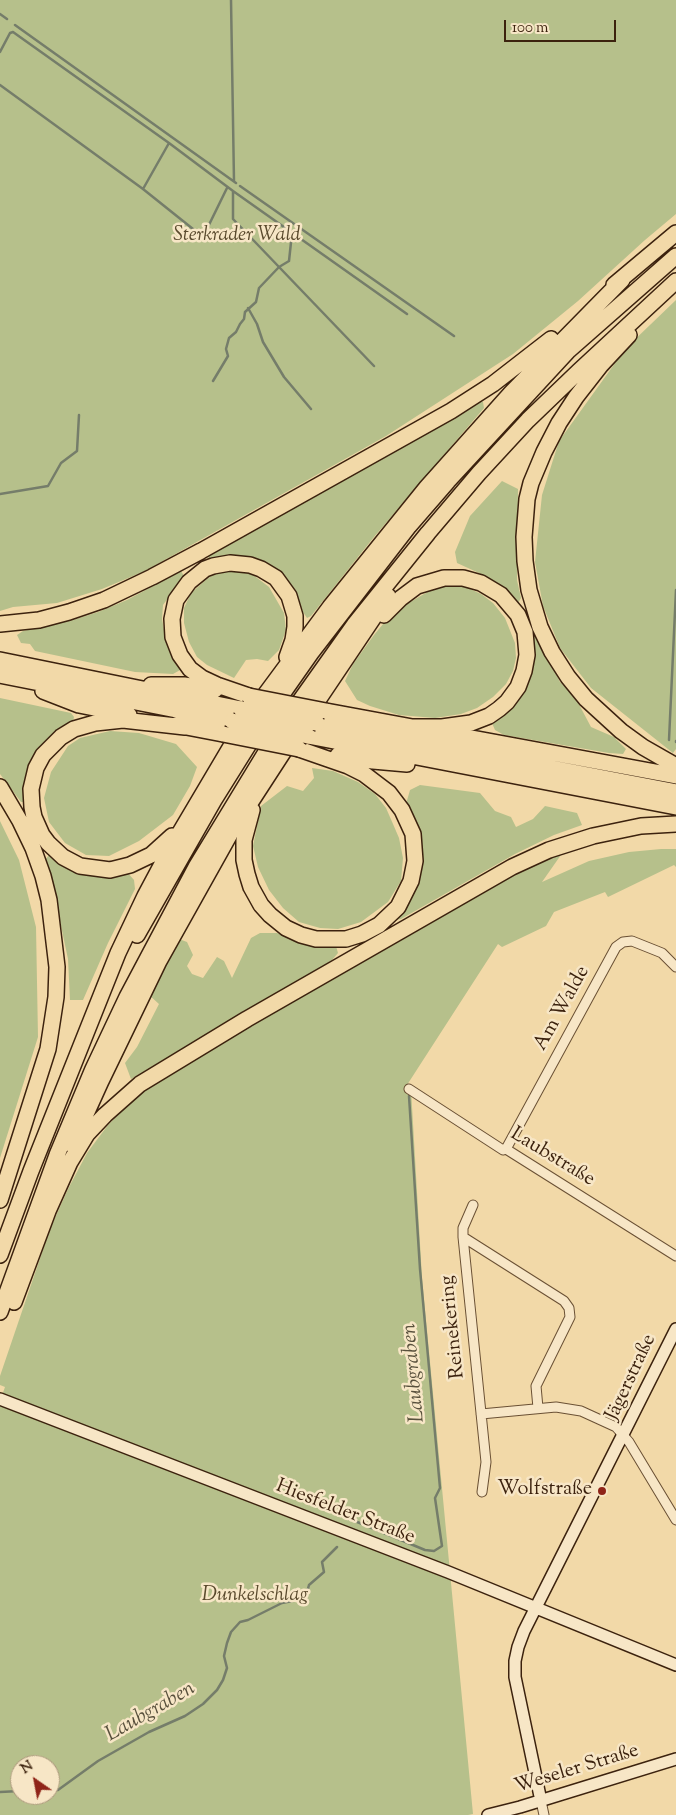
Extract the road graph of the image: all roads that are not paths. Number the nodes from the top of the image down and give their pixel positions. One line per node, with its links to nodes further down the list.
1 (676, 233): 3 (highway)
2 (676, 256): 25 (highway)
3 (622, 280): 6 (highway); 9 (highway)
4 (676, 281): 5 (highway); 16 (highway)
5 (428, 533): 7 (highway); 34 (highway)
6 (0, 624)
7 (362, 637): 14 (highway); 18 (highway)
8 (0, 660): 11 (highway)
9 (282, 670): 11 (highway); 22 (highway)
10 (1, 675): 13 (highway); 15 (highway, bridge)
11 (245, 702): 12 (highway, bridge)
12 (321, 717): 14 (highway); 20 (highway)
13 (185, 727): 15 (highway, bridge); 22 (highway)
14 (412, 727): 17 (highway)
15 (304, 743): 18 (highway); 21 (highway)
16 (676, 766)
17 (676, 776)
18 (267, 777): 33 (highway)
19 (0, 787): 28 (highway)
20 (676, 792)
21 (676, 807)
22 (187, 820): 25 (highway)
23 (676, 824): 33 (highway)
24 (676, 967): 27 (street, Am Walde)
25 (84, 1041): 31 (highway)
26 (409, 1089): 27 (street, Laubstraße)
27 (506, 1149): 32 (street, Laubstraße)
28 (0, 1200)
29 (473, 1205): 30 (street, Reinekering)
30 (463, 1237): 38 (street); 39 (street, Reinekering)
31 (0, 1255)
32 (676, 1256)
33 (19, 1289): 35 (highway)
34 (0, 1312)
35 (0, 1318)
36 (676, 1329): 40 (street, Jägerstraße)
37 (0, 1399): 43 (street, Hiesfelder Straße)
38 (538, 1408): 39 (street); 40 (street)
39 (481, 1414): 41 (street, Reinekering)
40 (623, 1434): 42 (street, Jägerstraße); 43 (street)
41 (482, 1492)
42 (676, 1519)
43 (536, 1607): 44 (street, Hiesfelder Straße); 46 (street)
44 (676, 1665)
45 (676, 1759): 46 (street, Weseler Straße)
46 (541, 1801): 47 (street, Weseler Straße); 48 (street)
47 (488, 1815)
48 (544, 1815)

